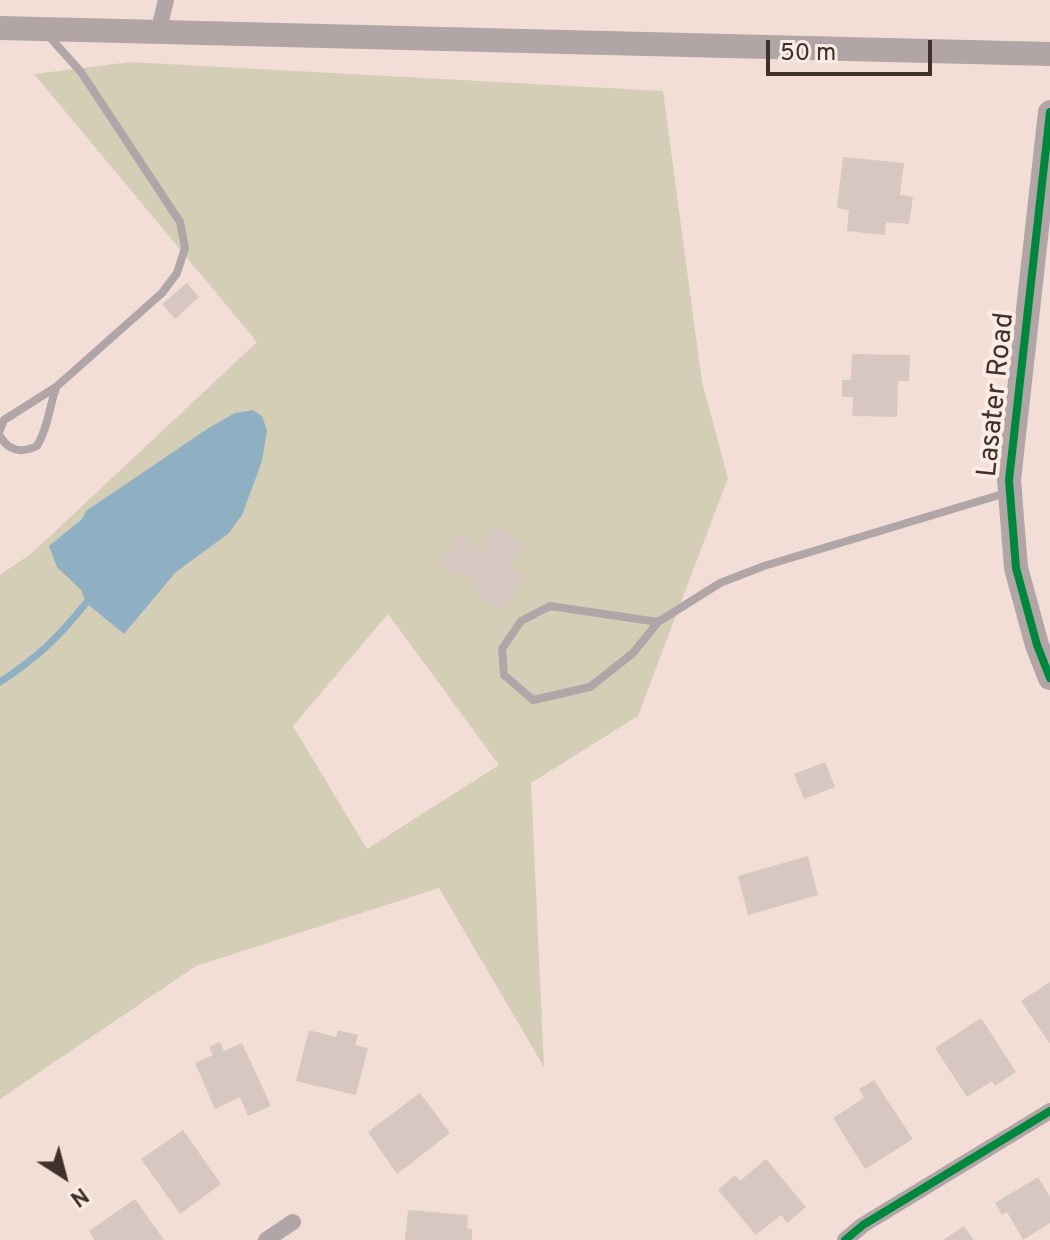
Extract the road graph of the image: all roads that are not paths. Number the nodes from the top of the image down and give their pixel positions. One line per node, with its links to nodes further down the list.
1 (166, 0): 4 (street)
2 (0, 28): 3 (main road)
3 (43, 30): 4 (main road); 7 (lane)
4 (158, 33): 5 (main road)
5 (1050, 54)
6 (1050, 112): 10 (main road, Lasater Road)
7 (56, 387): 8 (lane); 9 (lane)
8 (0, 430)
9 (0, 436)
10 (1010, 492): 11 (lane); 12 (main road, Lasater Road)
11 (658, 622): 11 (lane)
12 (1050, 678)
13 (1050, 1111): 16 (street)
14 (293, 1222): 15 (street)
15 (266, 1240)
16 (845, 1240)

